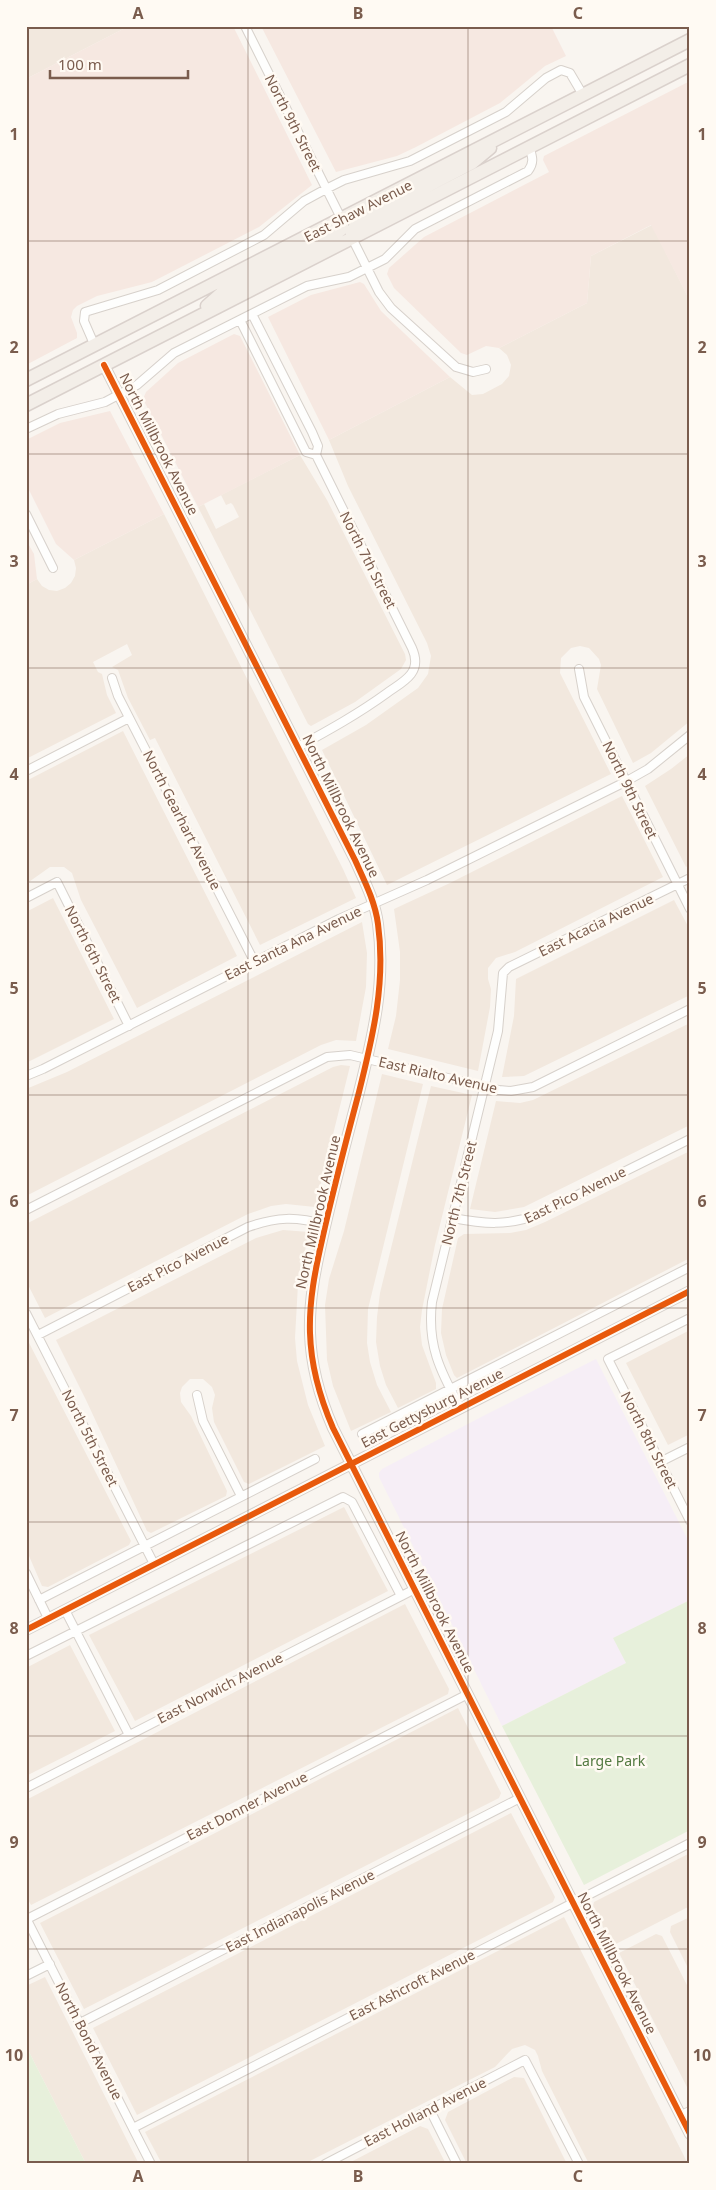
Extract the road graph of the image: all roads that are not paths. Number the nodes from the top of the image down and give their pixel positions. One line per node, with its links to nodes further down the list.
1 (245, 26): 7 (street, North 9th Street)
2 (690, 40): 4 (main road, East Shaw Avenue)
3 (690, 65): 6 (main road, East Shaw Avenue)
4 (583, 95): 5 (main road, East Shaw Avenue); 7 (street)
5 (505, 135): 8 (main road, East Shaw Avenue); 9 (main road)
6 (529, 146): 9 (main road, East Shaw Avenue); 10 (street)
7 (326, 188): 8 (street, North 9th Street); 14 (street)
8 (342, 220): 12 (main road); 14 (main road, East Shaw Avenue)
9 (352, 238): 10 (street); 12 (main road, East Shaw Avenue)
10 (367, 268): 11 (street); 16 (street)
11 (252, 314): 13 (street); 21 (street, North 7th Street)
12 (192, 320): 15 (main road, East Shaw Avenue)
13 (240, 320): 18 (street); 21 (street, North 7th Street)
14 (94, 344): 17 (main road, East Shaw Avenue)
15 (104, 365): 18 (street, North Millbrook Avenue); 19 (main road, East Shaw Avenue)
16 (486, 369)
17 (26, 380)
18 (120, 395): 20 (street); 28 (street, North Millbrook Avenue)
19 (26, 405)
20 (26, 429)
21 (316, 455): 28 (street, North 7th Street)
22 (26, 514): 23 (street)
23 (53, 568)
24 (579, 669): 30 (street, North 9th Street)
25 (112, 678): 26 (street, North Gearhart Avenue)
26 (129, 718): 29 (street); 36 (street, North Gearhart Avenue)
27 (690, 735): 30 (street, East Santa Ana Avenue)
28 (298, 746): 34 (street, North Millbrook Avenue)
29 (26, 771)
30 (625, 782): 32 (street, North 9th Street); 34 (street, East Santa Ana Avenue)
31 (690, 878): 32 (street, East Acacia Avenue)
32 (677, 885): 35 (street, North 9th Street); 37 (street, East Acacia Avenue)
33 (26, 898): 39 (street, North 6th Street)
34 (374, 904): 36 (street, East Santa Ana Avenue); 40 (street, North Millbrook Avenue)
35 (690, 909)
36 (254, 961): 39 (street, East Santa Ana Avenue)
37 (503, 973): 42 (street, North 7th Street)
38 (690, 1009): 42 (street, East Rialto Avenue)
39 (129, 1026): 41 (street, East Santa Ana Avenue)
40 (367, 1058): 42 (street, East Rialto Avenue); 44 (street, East Rialto Avenue); 46 (street, North Millbrook Avenue)
41 (26, 1076)
42 (485, 1086): 45 (street, North 7th Street)
43 (690, 1139): 45 (street, East Pico Avenue)
44 (26, 1210)
45 (453, 1218): 52 (street, North 7th Street)
46 (325, 1225): 51 (street, East Pico Avenue); 59 (street, North Millbrook Avenue)
47 (690, 1267): 52 (street)
48 (690, 1291): 54 (street, East Gettysburg Avenue)
49 (26, 1313): 51 (street, North 5th Street)
50 (690, 1318): 58 (street, North 8th Street)
51 (38, 1336): 62 (street, North 5th Street)
52 (450, 1390): 54 (street, North 7th Street); 55 (street)
53 (197, 1395): 60 (street)
54 (460, 1407): 59 (street, East Gettysburg Avenue)
55 (362, 1434)
56 (690, 1447): 58 (street)
57 (315, 1459): 60 (street)
58 (660, 1462): 61 (street, North 8th Street)
59 (351, 1464): 63 (street, East Gettysburg Avenue); 65 (street, North Millbrook Avenue)
60 (241, 1496): 62 (street)
61 (690, 1521)
62 (145, 1546): 63 (street, North 5th Street); 67 (street)
63 (154, 1564): 68 (street, East Gettysburg Avenue)
64 (26, 1573): 67 (street)
65 (415, 1589): 66 (street, East Norwich Avenue); 73 (street, North Millbrook Avenue)
66 (401, 1596): 71 (street, North Millbrook Avenue); 74 (street, East Norwich Avenue)
67 (39, 1600): 69 (street)
68 (65, 1610): 69 (street, East Gettysburg Avenue); 71 (street)
69 (48, 1618): 70 (street, East Gettysburg Avenue)
70 (26, 1630)
71 (75, 1631): 72 (street); 74 (street)
72 (26, 1656)
73 (468, 1694): 76 (street, North Millbrook Avenue); 79 (street, East Donner Avenue)
74 (129, 1735): 75 (street, East Norwich Avenue)
75 (26, 1788)
76 (520, 1798): 78 (street, North Millbrook Avenue); 82 (street, East Indianapolis Avenue)
77 (690, 1842): 78 (street, East Ashcroft Avenue)
78 (573, 1903): 84 (street, North Millbrook Avenue); 85 (street, East Ashcroft Avenue)
79 (26, 1918): 80 (street, North Bond Avenue)
80 (50, 1964): 81 (street); 82 (street, North Bond Avenue)
81 (26, 1976)
82 (80, 2023): 85 (street, North Bond Avenue)
83 (430, 2110): 87 (street, East Holland Avenue); 89 (street); 90 (street, East Holland Avenue)
84 (685, 2113): 86 (street, North Millbrook Avenue)
85 (133, 2128): 88 (street, North Bond Avenue)
86 (690, 2134)
87 (330, 2163)
88 (151, 2164)
89 (457, 2164)
90 (579, 2164)

